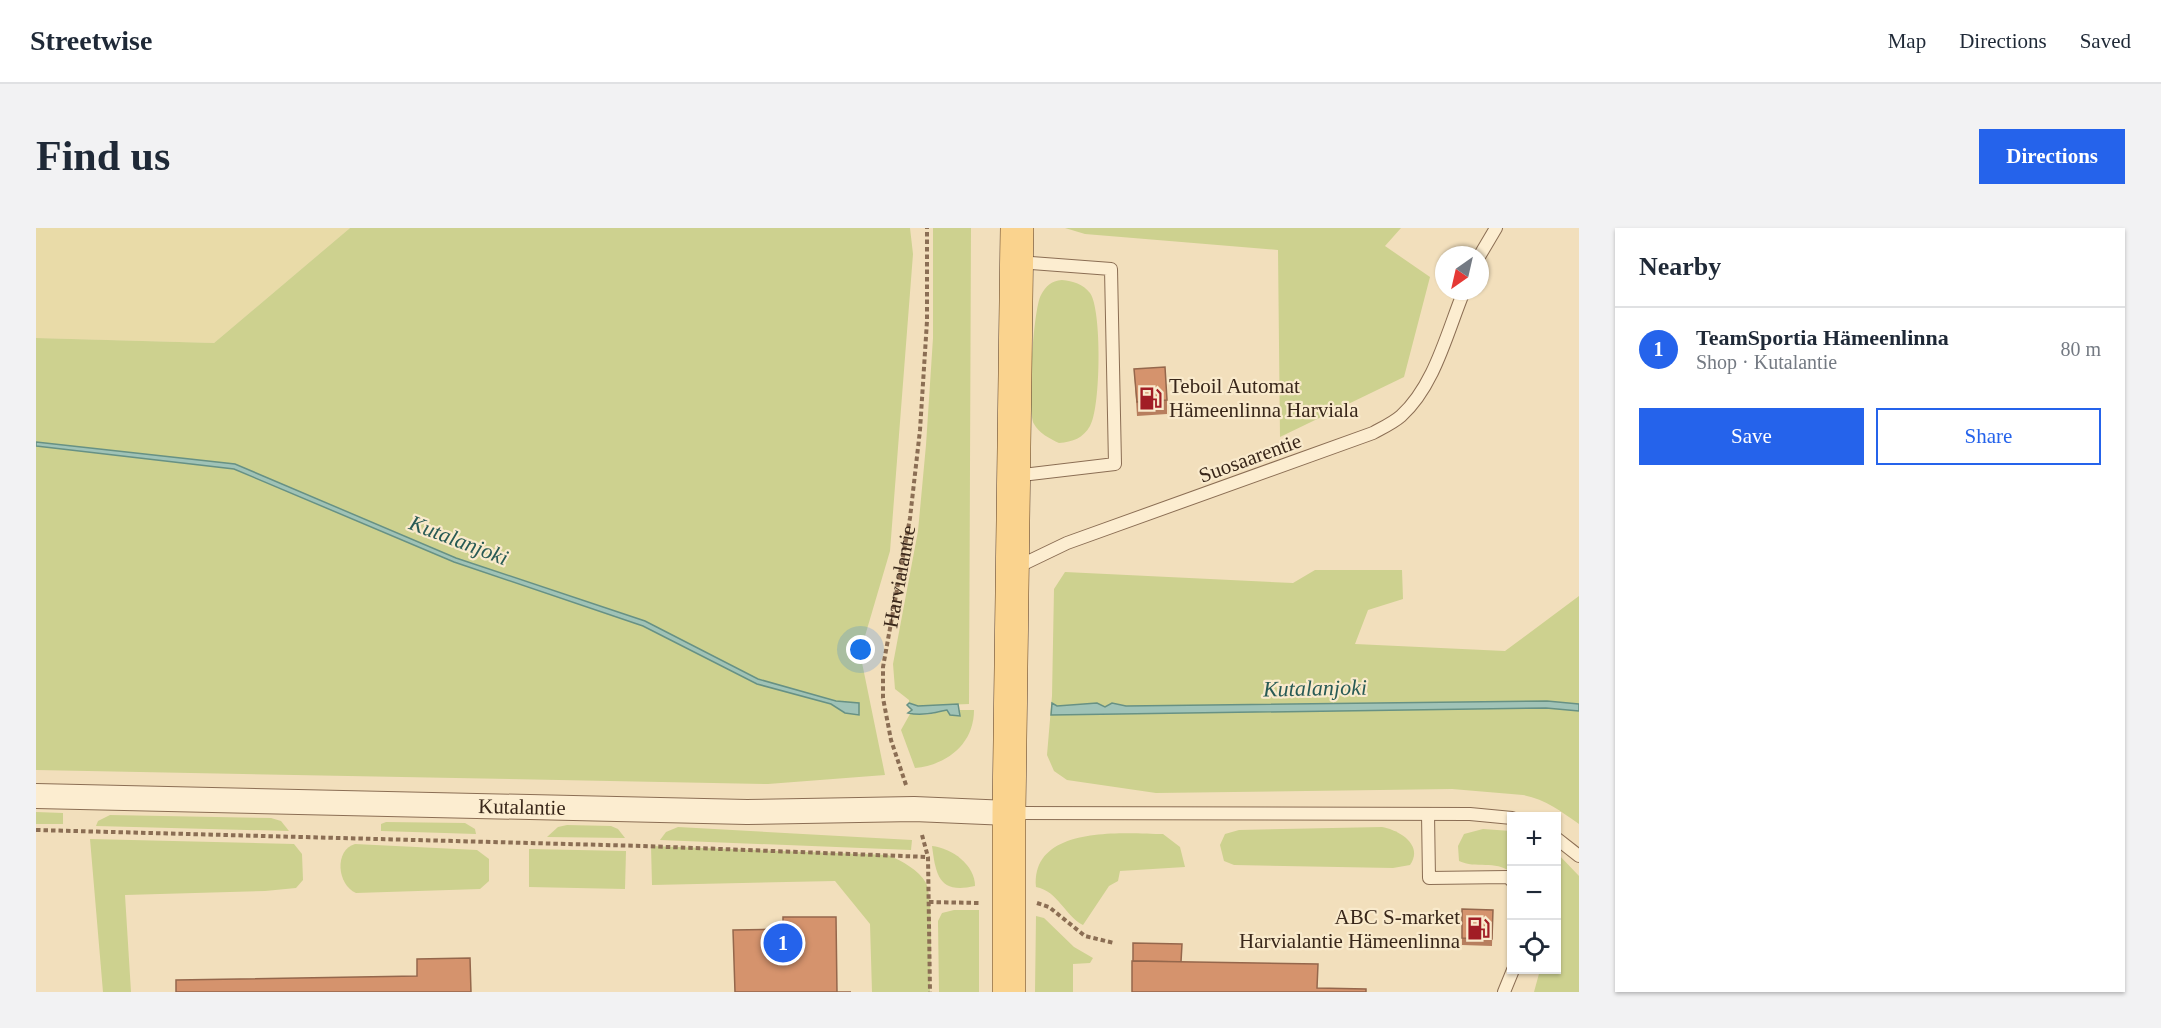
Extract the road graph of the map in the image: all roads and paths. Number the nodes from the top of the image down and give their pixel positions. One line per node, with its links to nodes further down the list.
1 (927, 228): 10 (path, Harvialantie)
2 (1017, 228): 5 (main road)
3 (1496, 228): 4 (lane)
4 (1485, 246)
5 (1016, 262): 7 (main road); 7 (lane)
6 (1460, 300): 8 (lane, Suosaarentie)
7 (1013, 476): 8 (main road)
8 (1012, 569): 11 (main road)
9 (36, 796): 10 (street, Kutalantie)
10 (914, 809): 11 (street, Kutalantie); 17 (path, Harvialantie)
11 (1009, 813): 12 (lane); 20 (main road)
12 (1428, 814): 13 (lane); 18 (lane)
13 (1507, 818)
14 (36, 830): 17 (path, Kutalantie)
15 (1561, 841): 16 (lane)
16 (1579, 856)
17 (928, 857): 19 (path, Harvialantie)
18 (1507, 877)
19 (929, 902): 20 (path); 23 (path, Harvialantie)
20 (1009, 903): 21 (path); 24 (main road)
21 (1114, 943)
22 (1511, 974): 25 (lane)
23 (930, 992)
24 (1009, 992)
25 (1504, 992)

